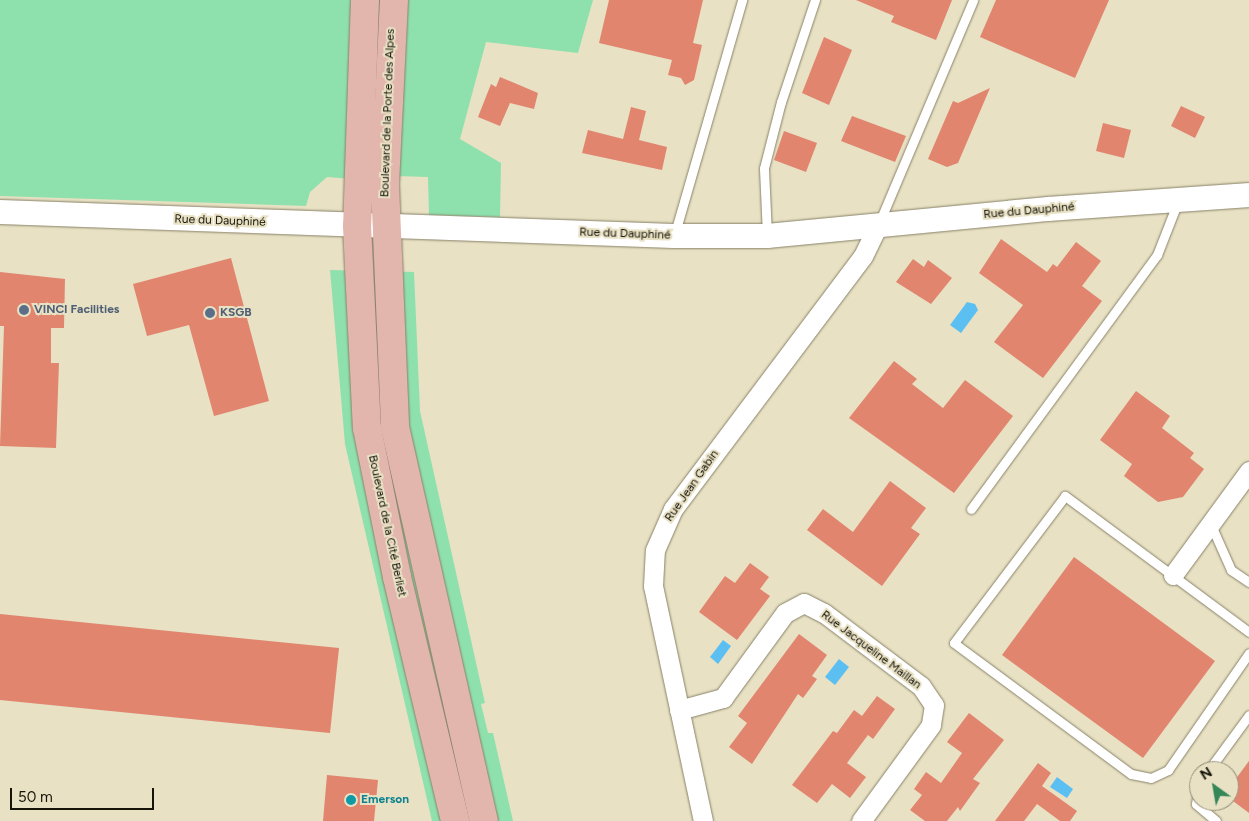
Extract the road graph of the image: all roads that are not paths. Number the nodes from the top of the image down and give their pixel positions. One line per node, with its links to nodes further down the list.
1 (365, 0): 10 (main road)
2 (394, 0): 11 (main road, Boulevard de la Porte des Alpes)
3 (742, 0): 12 (lane)
4 (815, 0): 13 (lane)
5 (973, 0): 9 (lane)
6 (1249, 195): 7 (street, Rue du Dauphiné)
7 (1179, 198): 9 (street, Rue du Dauphiné); 15 (lane)
8 (0, 212): 10 (street, Rue du Dauphiné)
9 (878, 225): 13 (street, Rue du Dauphiné); 21 (street, Rue Jean Gabin)
10 (357, 226): 11 (street, Rue du Dauphiné); 25 (main road, Boulevard de la Cité Berliet)
11 (386, 227): 12 (street, Rue du Dauphiné); 26 (main road)
12 (674, 236): 13 (street, Rue du Dauphiné)
13 (767, 236)
14 (1249, 472): 16 (street)
15 (972, 509)
16 (1211, 525): 17 (street); 18 (lane)
17 (1173, 575): 19 (lane); 20 (lane)
18 (1249, 582)
19 (1249, 632)
20 (1249, 653)
21 (679, 710): 27 (street, Rue Jean Gabin); 28 (street, Rue Jacqueline Maillan)
22 (1249, 715): 23 (lane)
23 (1215, 761)
24 (1204, 811): 29 (lane)
25 (455, 821)
26 (484, 821)
27 (703, 821)
28 (861, 821)
29 (1216, 821)

